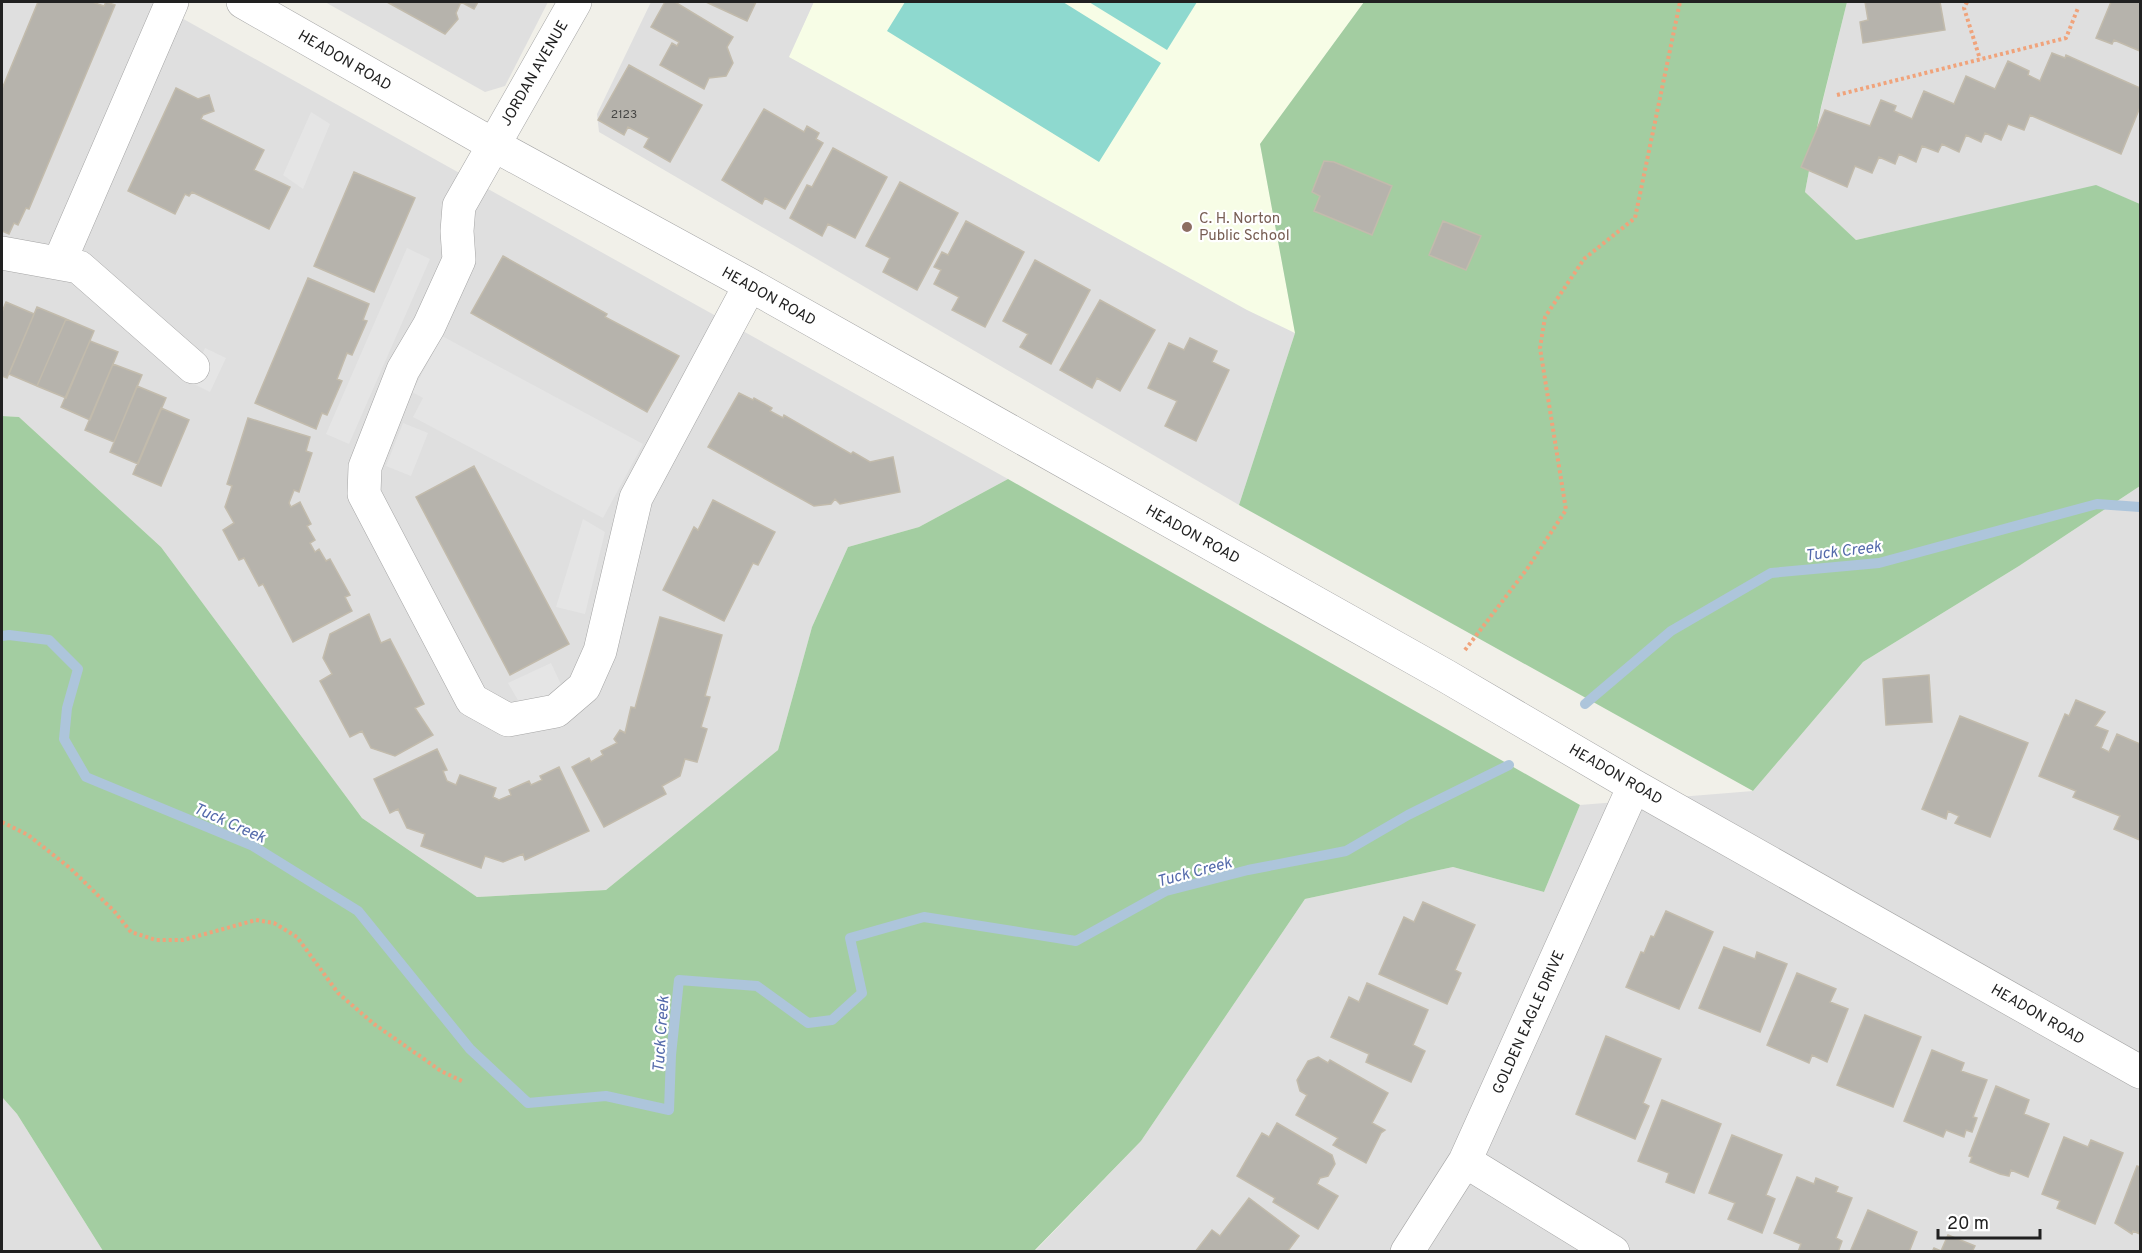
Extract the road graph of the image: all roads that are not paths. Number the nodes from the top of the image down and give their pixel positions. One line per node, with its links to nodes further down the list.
1 (172, 2): 6 (street)
2 (243, 2): 4 (street, HEADON ROAD)
3 (575, 2): 4 (street, JORDAN AVENUE)
4 (492, 144): 7 (street, HEADON ROAD); 7 (street, JORDAN AVENUE)
5 (2, 253): 6 (street)
6 (59, 263): 8 (street)
7 (750, 285): 9 (street, HEADON ROAD)
8 (193, 367)
9 (1634, 786): 10 (street, HEADON ROAD); 11 (street, GOLDEN EAGLE DRIVE)
10 (2140, 1072)
11 (1465, 1161): 12 (street, GOLDEN EAGLE DRIVE); 13 (street)
12 (1407, 1251)
13 (1613, 1251)

